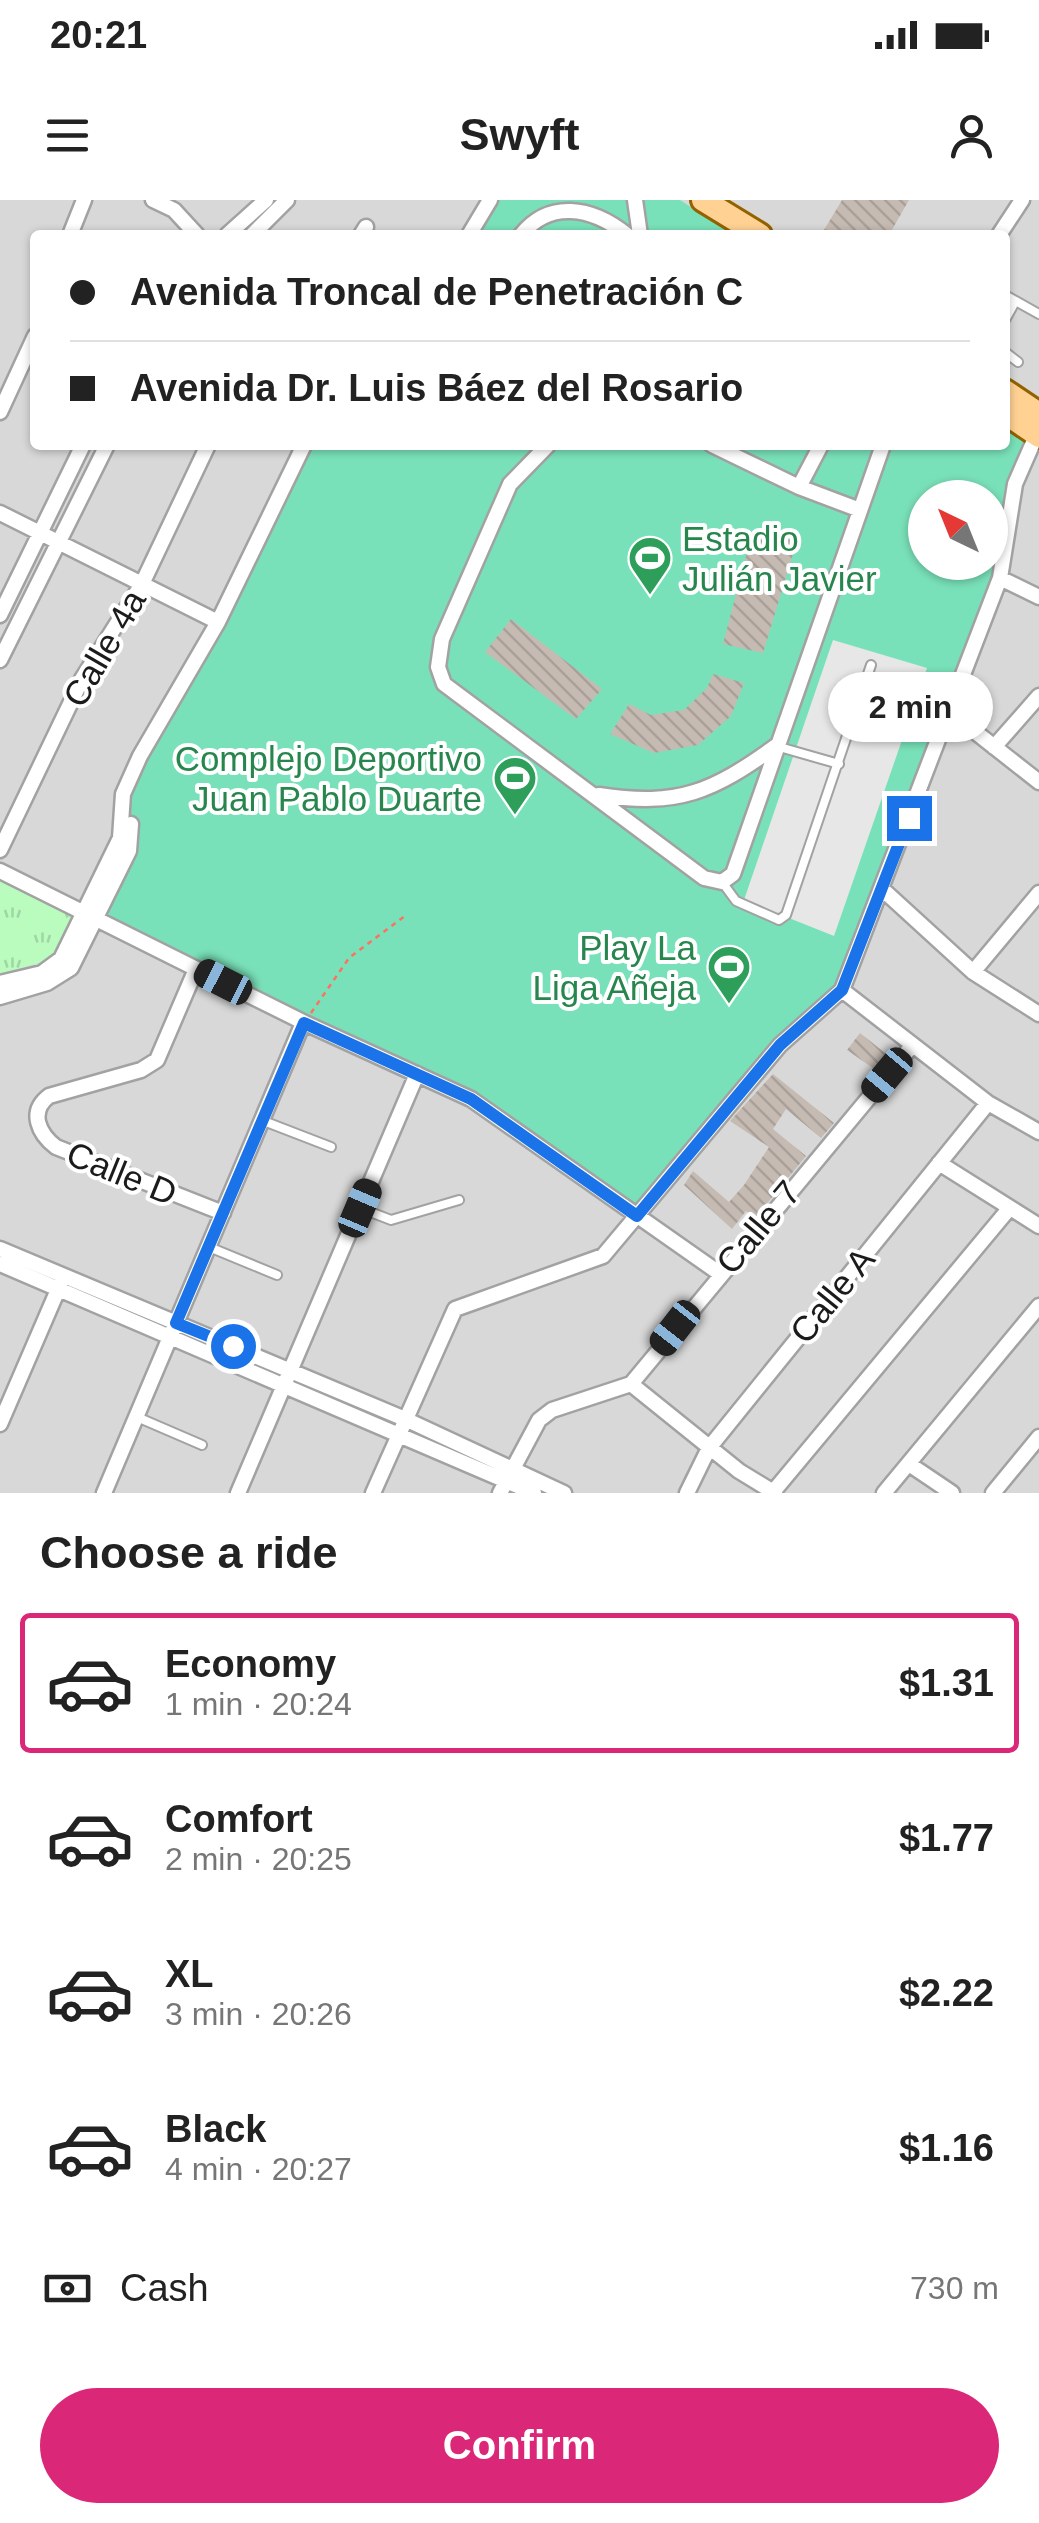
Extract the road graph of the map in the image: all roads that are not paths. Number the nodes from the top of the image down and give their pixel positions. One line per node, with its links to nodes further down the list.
1 (84, 200): 10 (street)
2 (153, 200): 11 (street)
3 (266, 200): 12 (street)
4 (287, 200): 13 (street)
5 (490, 200): 14 (street)
6 (635, 200): 17 (street)
7 (682, 200): 18 (main road)
8 (703, 200): 19 (main road)
9 (1022, 200): 20 (street)
10 (72, 230)
11 (192, 230)
12 (232, 230)
13 (257, 230)
14 (471, 230)
15 (524, 230): 16 (street)
16 (620, 230)
17 (639, 230)
18 (727, 230)
19 (752, 230)
20 (1002, 230)
21 (1010, 298): 22 (lane)
22 (1015, 302): 23 (lane); 24 (lane)
23 (1010, 311)
24 (1039, 314)
25 (1010, 356): 27 (lane)
26 (30, 360): 29 (street)
27 (1018, 362)
28 (1010, 397): 31 (main road)
29 (0, 412)
30 (1010, 415): 31 (main road)
31 (1038, 428): 43 (street)
32 (81, 450): 44 (street)
33 (105, 450): 45 (street)
34 (206, 450): 48 (street, Calle 4a)
35 (302, 450): 51 (street)
36 (543, 450): 60 (street)
37 (722, 450): 40 (street)
38 (818, 450): 40 (street)
39 (881, 450): 41 (street)
40 (799, 487): 41 (street)
41 (860, 510): 56 (street)
42 (0, 513): 44 (street)
43 (1008, 528)
44 (40, 534): 45 (street); 50 (street)
45 (60, 543): 48 (street); 52 (street)
46 (999, 580): 55 (street)
47 (1004, 580): 49 (street)
48 (142, 584): 51 (street); 61 (street, Calle 4a)
49 (1039, 596)
50 (0, 615)
51 (218, 622): 66 (street)
52 (0, 660)
53 (871, 665): 58 (lane)
54 (1039, 696): 57 (street)
55 (950, 712): 57 (street); 64 (street)
56 (776, 746): 58 (lane); 60 (street); 63 (street)
57 (994, 747): 59 (street)
58 (839, 764): 63 (lane)
59 (1039, 782)
60 (598, 795): 63 (street)
61 (0, 850)
62 (0, 871): 66 (street)
63 (722, 882)
64 (882, 888): 68 (street); 70 (street)
65 (1039, 893): 68 (street)
66 (89, 914): 67 (street); 69 (street); 71 (street)
67 (196, 969): 73 (street); 84 (street, Calle D)
68 (973, 972): 72 (street)
69 (0, 983)
70 (842, 990): 74 (street); 85 (street)
71 (0, 997)
72 (1039, 1014)
73 (304, 1023): 75 (street); 77 (street)
74 (911, 1046): 76 (street); 90 (street, Calle 7)
75 (417, 1074): 82 (street); 85 (street)
76 (988, 1102): 78 (street); 80 (street, Calle A)
77 (261, 1120): 79 (lane); 84 (street)
78 (1039, 1132)
79 (331, 1148)
80 (939, 1162): 83 (street); 102 (street, Calle A)
81 (459, 1200): 82 (lane)
82 (360, 1208): 95 (street)
83 (1008, 1210): 86 (street); 111 (street)
84 (223, 1213): 87 (street)
85 (637, 1216): 90 (street); 99 (street)
86 (1039, 1226)
87 (209, 1247): 91 (lane); 94 (street)
88 (0, 1249): 92 (street)
89 (0, 1264): 92 (street)
90 (719, 1273): 96 (street, Calle 7)
91 (277, 1275)
92 (62, 1281): 94 (street); 98 (street)
93 (1039, 1306): 103 (street)
94 (174, 1328): 95 (street); 97 (street)
95 (288, 1376): 99 (street); 106 (street)
96 (631, 1384): 102 (street); 104 (street)
97 (137, 1416): 101 (lane); 105 (street)
98 (0, 1424)
99 (402, 1425): 104 (street); 107 (street)
100 (1039, 1438): 114 (street)
101 (202, 1445)
102 (708, 1448): 110 (street, Calle A); 111 (street)
103 (909, 1464): 112 (street); 113 (street)
104 (505, 1480): 108 (street); 109 (street)
105 (104, 1493)
106 (238, 1493)
107 (373, 1493)
108 (534, 1493)
109 (564, 1493)
110 (688, 1493)
111 (774, 1493)
112 (884, 1493)
113 (952, 1493)
114 (993, 1493)

